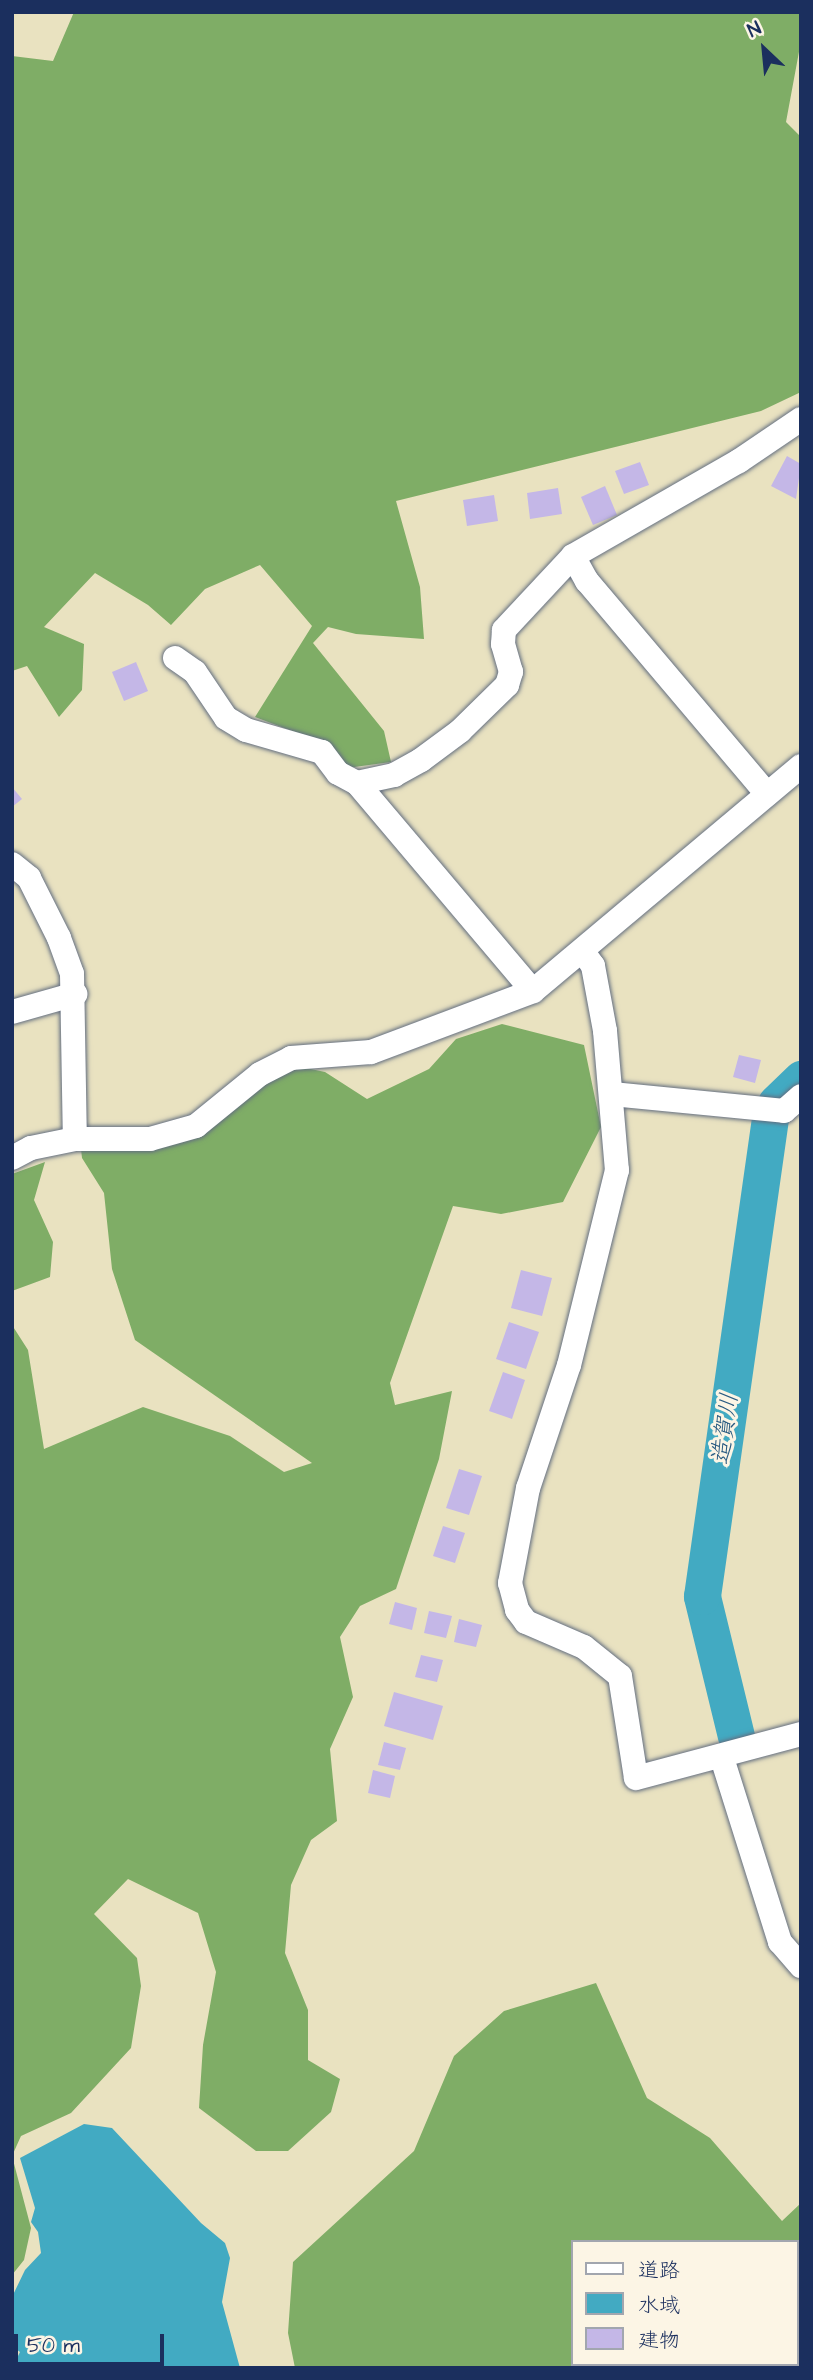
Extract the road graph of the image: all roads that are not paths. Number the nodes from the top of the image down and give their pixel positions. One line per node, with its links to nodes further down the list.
1 (801, 419): 2 (street)
2 (573, 556): 5 (street); 6 (street)
3 (175, 658): 5 (street)
4 (801, 766): 6 (street)
5 (357, 783): 9 (street)
6 (767, 794): 8 (street)
7 (12, 863): 10 (street)
8 (583, 952): 9 (street); 12 (street)
9 (533, 991): 14 (street)
10 (75, 994): 11 (street); 14 (street)
11 (12, 1012)
12 (612, 1094): 13 (street); 17 (street)
13 (801, 1096)
14 (75, 1139): 15 (street)
15 (12, 1158)
16 (801, 1734): 17 (street)
17 (722, 1758): 18 (street)
18 (801, 1966)

